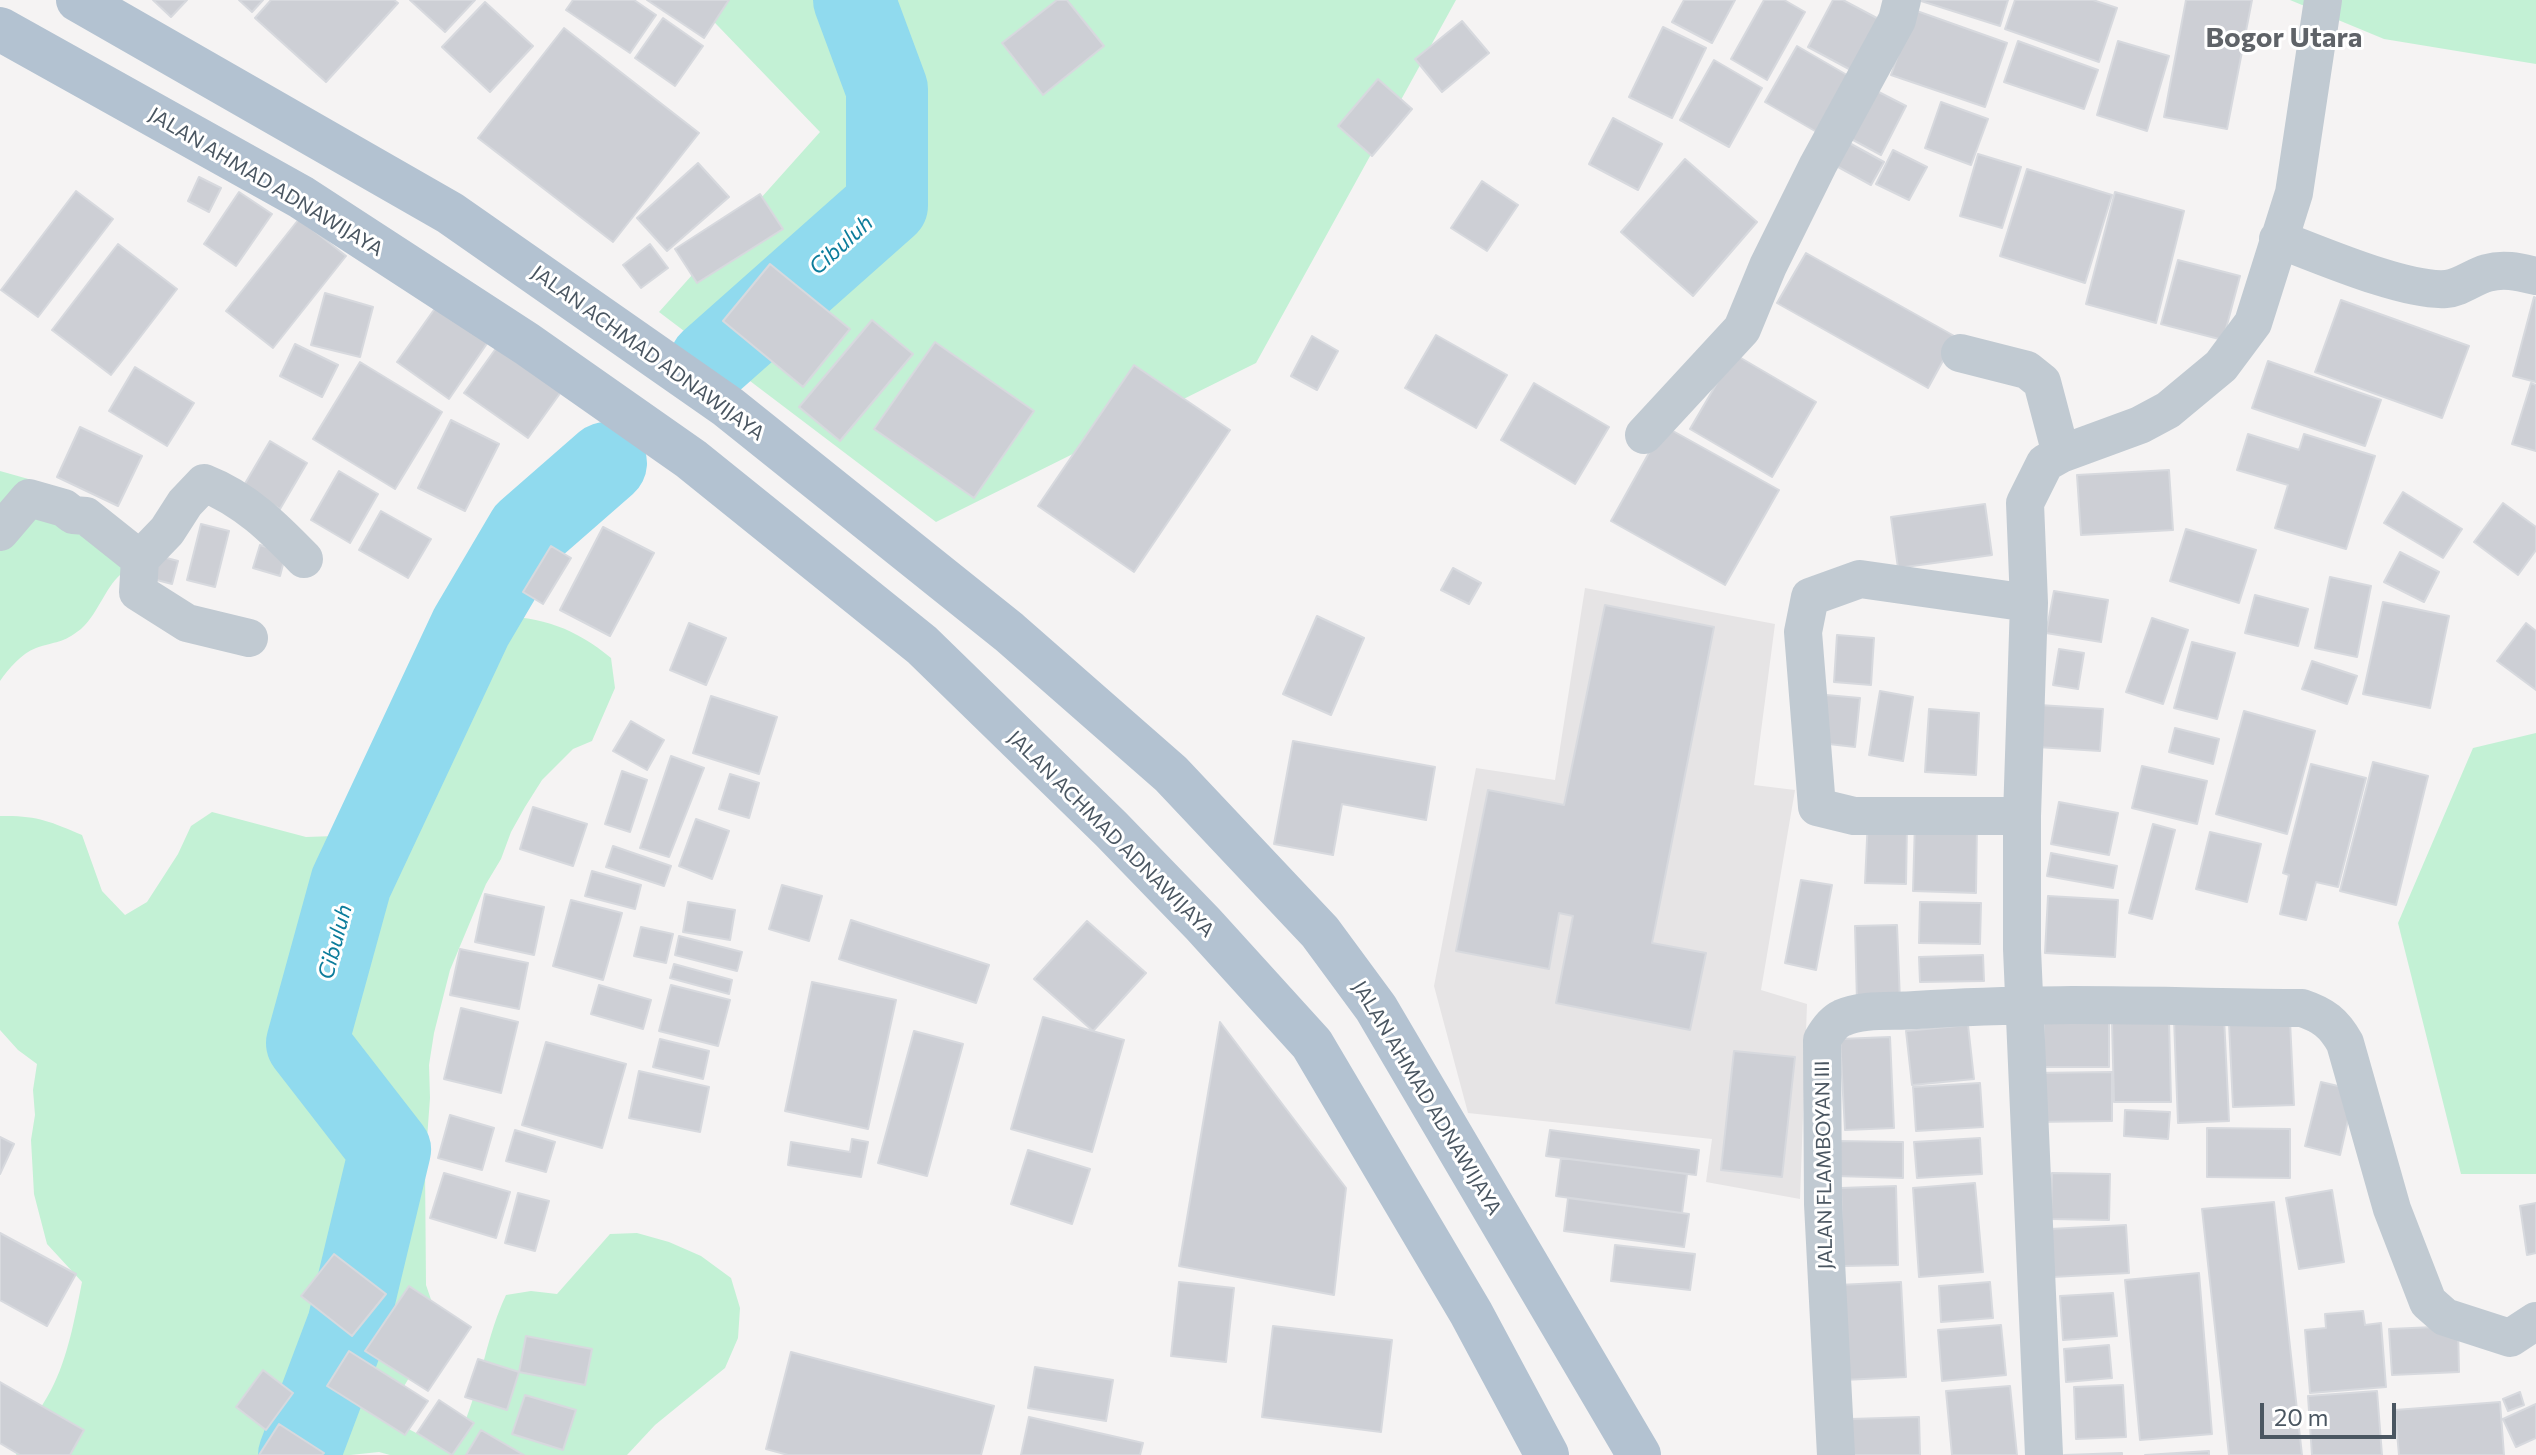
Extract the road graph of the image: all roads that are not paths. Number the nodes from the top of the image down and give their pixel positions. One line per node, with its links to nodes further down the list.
1 (78, 0): 11 (main road, JALAN ACHMAD ADNAWIJAYA)
2 (1902, 0): 9 (street)
3 (2323, 0): 5 (street)
4 (0, 29): 7 (main road, JALAN AHMAD ADNAWIJAYA)
5 (2278, 239): 6 (street); 10 (street)
6 (2536, 276)
7 (527, 344): 12 (main road, JALAN ACHMAD ADNAWIJAYA)
8 (1960, 353): 10 (street)
9 (1644, 435)
10 (2061, 454): 16 (street)
11 (791, 458): 12 (main road); 18 (main road, JALAN ACHMAD ADNAWIJAYA)
12 (751, 507): 22 (main road, JALAN ACHMAD ADNAWIJAYA)
13 (0, 532): 14 (street)
14 (140, 559): 15 (street); 17 (street)
15 (304, 559)
16 (2029, 603): 19 (street); 19 (street)
17 (249, 638)
18 (1171, 774): 23 (main road, JALAN AHMAD ADNAWIJAYA)
19 (2022, 816): 20 (street)
20 (2025, 1007): 21 (street); 24 (street, JALAN FLAMBOYAN III); 25 (street)
21 (2536, 1321)
22 (1547, 1455)
23 (1639, 1455)
24 (1836, 1455)
25 (2044, 1455)

